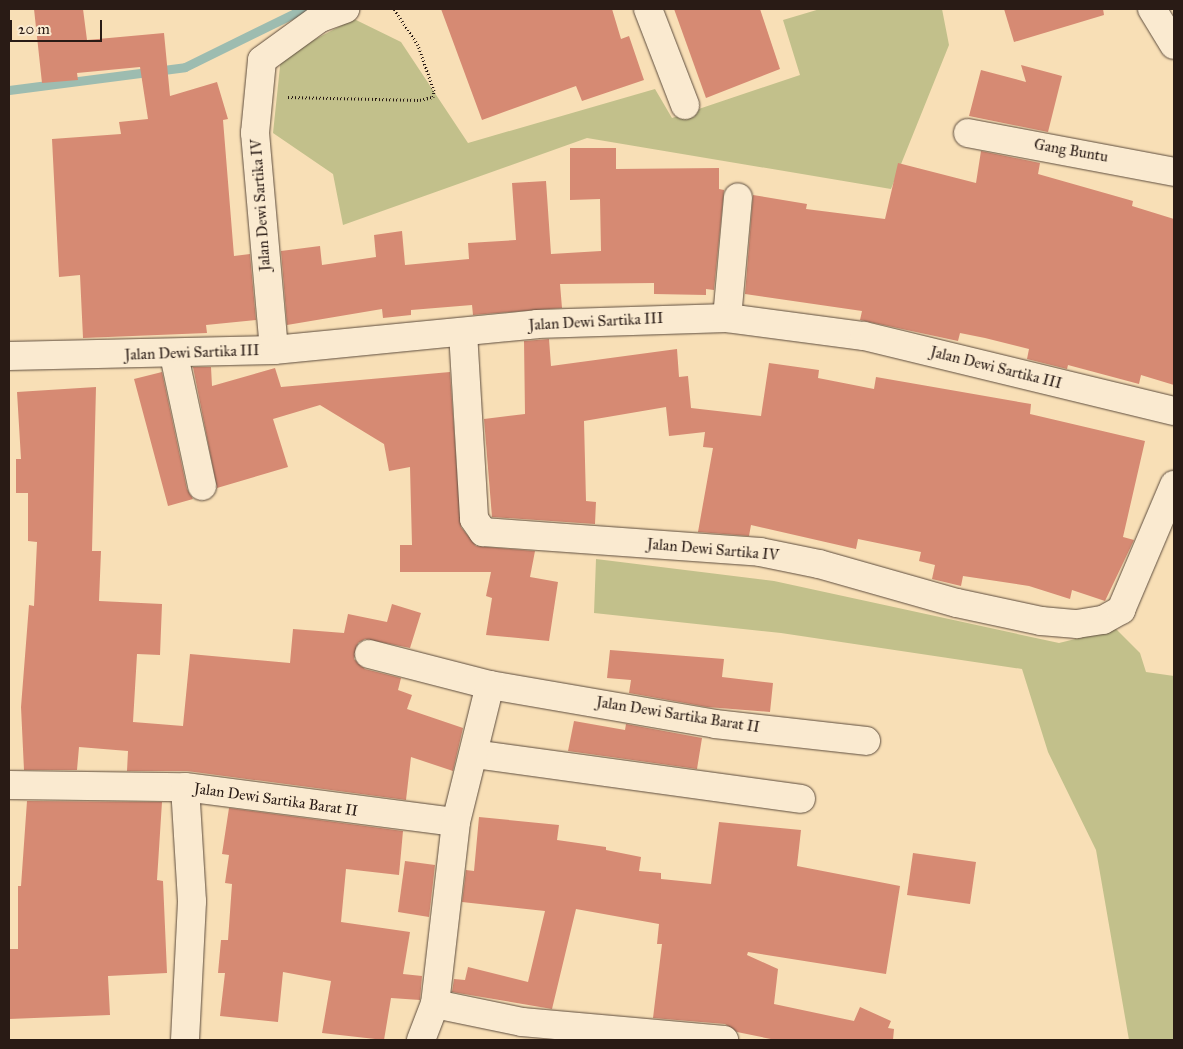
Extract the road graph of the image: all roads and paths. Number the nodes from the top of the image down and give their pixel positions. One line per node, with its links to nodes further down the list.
1 (344, 9): 6 (street, Jalan Dewi Sartika IV)
2 (394, 9): 6 (path)
3 (648, 9): 7 (street)
4 (1159, 12): 5 (street)
5 (1174, 45)
6 (259, 96): 13 (street, Jalan Dewi Sartika IV)
7 (685, 106)
8 (968, 133): 9 (street, Gang Buntu)
9 (1174, 172)
10 (738, 198): 11 (street)
11 (727, 318): 12 (street, Jalan Dewi Sartika III); 16 (street, Jalan Dewi Sartika III)
12 (463, 332): 13 (street, Jalan Dewi Sartika III); 17 (street, Jalan Dewi Sartika IV)
13 (274, 350): 14 (street, Jalan Dewi Sartika III)
14 (174, 355): 15 (street, Jalan Dewi Sartika III); 18 (street)
15 (9, 356)
16 (1174, 411)
17 (1174, 485)
18 (202, 486)
19 (368, 654): 20 (street, Jalan Dewi Sartika Barat II)
20 (490, 685): 21 (street, Jalan Dewi Sartika Barat II); 22 (street)
21 (866, 741)
22 (474, 754): 25 (street); 26 (street)
23 (9, 785): 24 (street, Jalan Dewi Sartika Barat II)
24 (185, 787): 26 (street, Jalan Dewi Sartika Barat II); 29 (street, Jalan Dewi Sartika Barat II)
25 (801, 799)
26 (456, 822): 27 (street)
27 (435, 1004): 28 (street); 30 (street)
28 (519, 1031): 31 (street)
29 (185, 1040)
30 (421, 1040)
31 (724, 1040)

